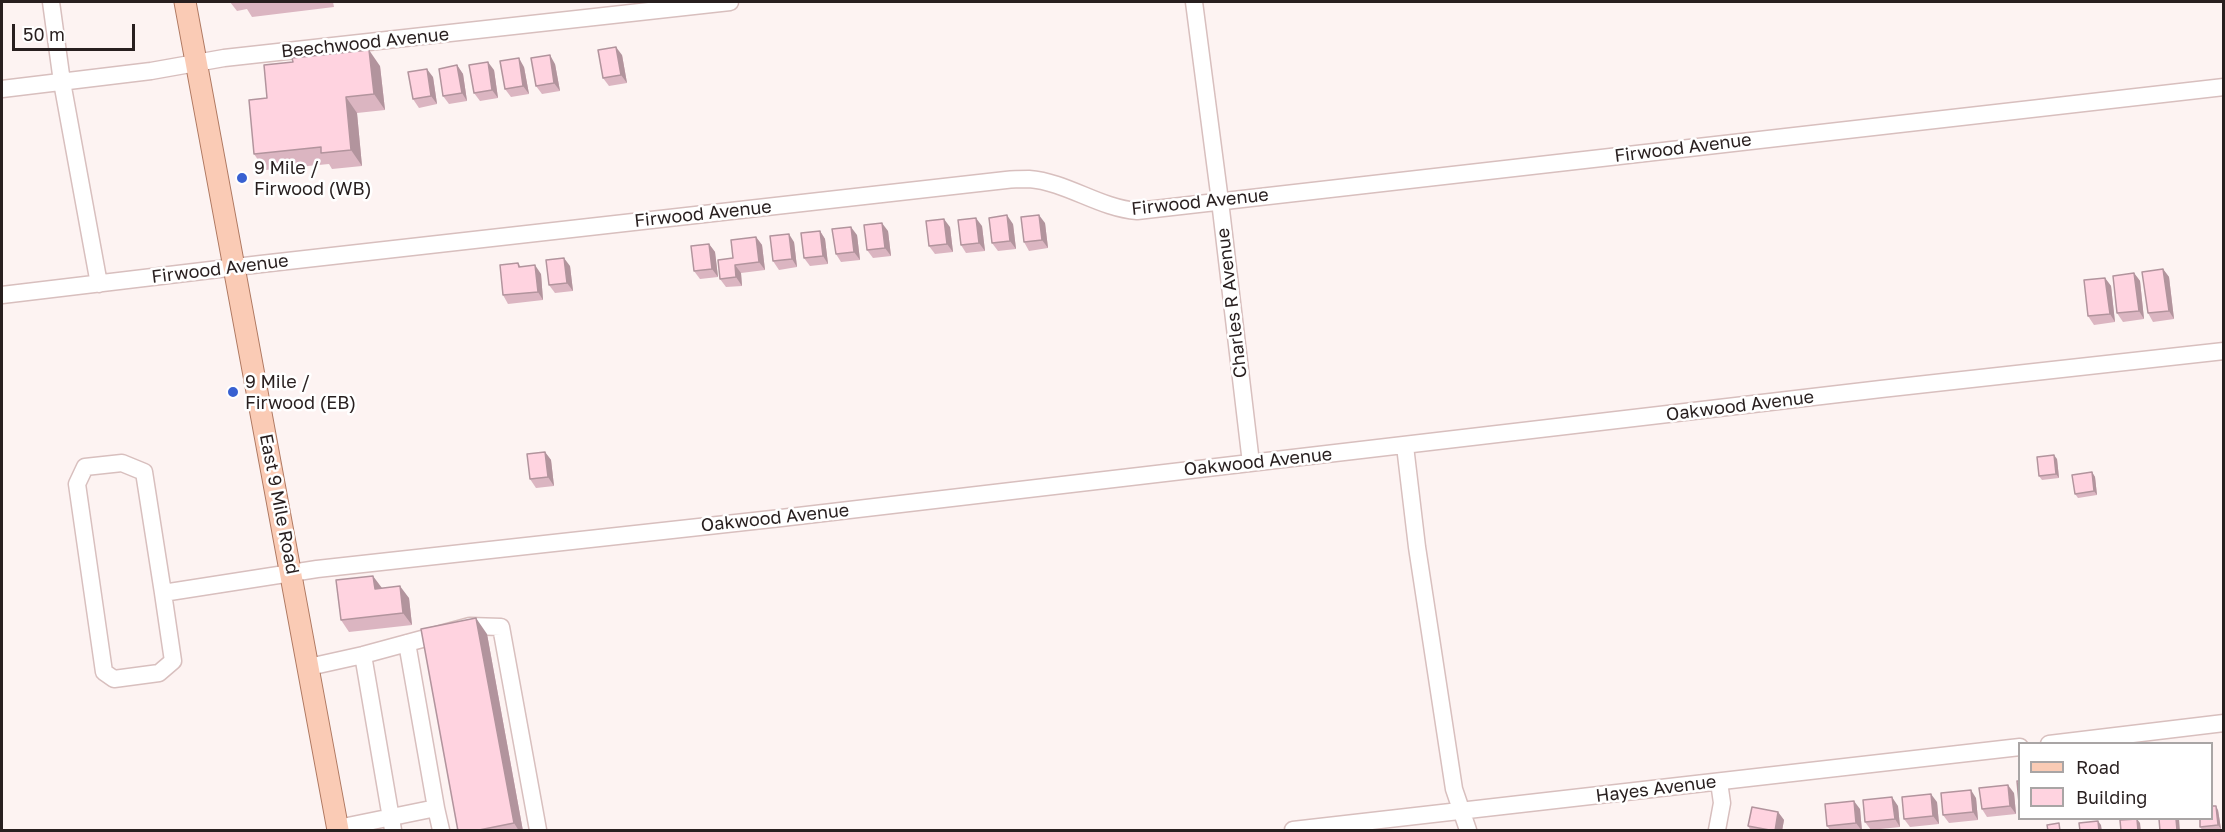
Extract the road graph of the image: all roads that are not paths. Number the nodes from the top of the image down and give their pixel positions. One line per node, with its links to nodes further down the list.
1 (51, 2): 6 (street)
2 (185, 2): 5 (main road, East 9 Mile Road)
3 (730, 2): 5 (street, Beechwood Avenue)
4 (1194, 2): 9 (street, Charles R Avenue)
5 (196, 65): 6 (street, Beechwood Avenue); 10 (main road, East 9 Mile Road)
6 (62, 82): 8 (street, Beechwood Avenue); 11 (street)
7 (2223, 87): 9 (street, Firwood Avenue)
8 (2, 89)
9 (1220, 201): 10 (street, Firwood Avenue); 15 (street, Charles R Avenue)
10 (234, 268): 11 (street, Firwood Avenue); 16 (main road, East 9 Mile Road)
11 (99, 284): 12 (street, Firwood Avenue)
12 (2, 295)
13 (2223, 351): 14 (street, Oakwood Avenue)
14 (1405, 446): 15 (street, Oakwood Avenue); 26 (street)
15 (1251, 463): 16 (street, Oakwood Avenue)
16 (292, 574): 17 (street, Oakwood Avenue); 20 (main road, East 9 Mile Road)
17 (163, 593): 17 (street)
18 (407, 643): 19 (street); 25 (street); 30 (street)
19 (363, 655): 20 (street); 27 (street)
20 (309, 667): 28 (main road, East 9 Mile Road)
21 (2223, 723): 22 (street)
22 (2066, 742)
23 (2018, 747): 24 (street, Hayes Avenue)
24 (1719, 782): 26 (street, Hayes Avenue); 33 (street)
25 (436, 808): 27 (street); 29 (street)
26 (1462, 811): 31 (street, Hayes Avenue); 32 (street)
27 (392, 824): 28 (street)
28 (338, 829)
29 (441, 831)
30 (538, 831)
31 (1293, 831)
32 (1468, 831)
33 (1717, 831)

